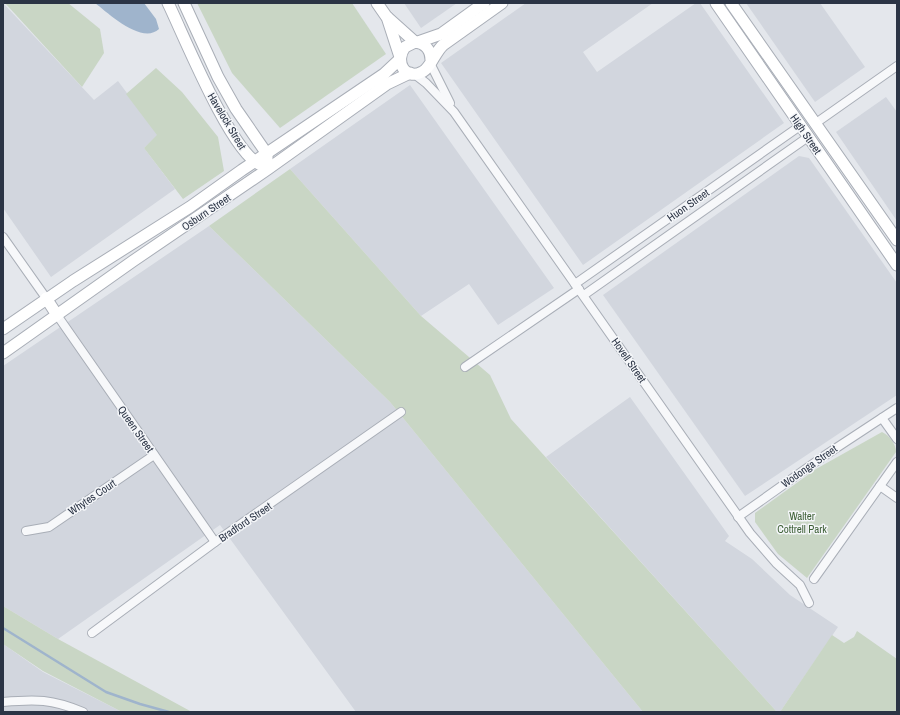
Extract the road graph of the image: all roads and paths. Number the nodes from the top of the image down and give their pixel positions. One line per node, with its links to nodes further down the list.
1 (168, 3): 20 (street, Havelock Street)
2 (184, 3): 18 (street, Havelock Street)
3 (377, 3): 8 (street)
4 (484, 3): 9 (street)
5 (502, 3): 11 (street)
6 (716, 3): 16 (street, High Street)
7 (731, 3): 15 (street, High Street)
8 (386, 16): 9 (street); 10 (street)
9 (416, 42): 10 (street); 11 (street)
10 (400, 58): 13 (street); 18 (street, Osburn Street)
11 (431, 62): 13 (street); 14 (street, Hovell Street)
12 (897, 66): 15 (street)
13 (412, 73): 14 (street, Hovell Street); 21 (street, Osburn Street)
14 (454, 112): 32 (street, Hovell Street)
15 (816, 123): 16 (street); 17 (street); 27 (street, High Street)
16 (800, 126): 17 (street, High Street); 19 (street, Huon Street)
17 (808, 137): 22 (street, Huon Street); 31 (street, High Street)
18 (267, 154): 20 (street, Osburn Street); 21 (street)
19 (753, 159): 22 (street); 23 (street, Huon Street)
20 (254, 162): 21 (street, Havelock Street); 33 (street, Osburn Street)
21 (268, 169): 34 (street, Osburn Street)
22 (761, 170): 24 (street, Huon Street)
23 (705, 193): 24 (street); 25 (street, Huon Street)
24 (713, 204): 28 (street, Huon Street)
25 (643, 236): 28 (street); 29 (street, Huon Street)
26 (3, 237): 33 (street)
27 (897, 240)
28 (651, 247): 30 (street, Huon Street)
29 (624, 249): 30 (street); 32 (street, Huon Street)
30 (633, 260): 32 (street, Huon Street)
31 (897, 265)
32 (579, 289): 37 (street, Huon Street); 46 (street, Hovell Street)
33 (46, 298): 34 (street); 35 (street, Osburn Street)
34 (57, 315): 36 (street, Osburn Street); 42 (street, Queen Street)
35 (3, 329)
36 (3, 353)
37 (465, 367)
38 (897, 408): 40 (street, Wodonga Street)
39 (400, 412): 48 (street, Bradford Street)
40 (882, 418): 41 (street); 46 (street, Wodonga Street)
41 (897, 439)
42 (154, 455): 47 (street, Whytes Court); 48 (street, Queen Street)
43 (897, 462): 44 (street)
44 (880, 486): 45 (street); 49 (street)
45 (897, 498)
46 (738, 517): 50 (street, Hovell Street)
47 (26, 531)
48 (215, 542): 51 (street, Bradford Street)
49 (814, 580)
50 (809, 603)
51 (92, 633)
52 (3, 702): 53 (street)
53 (83, 712)

